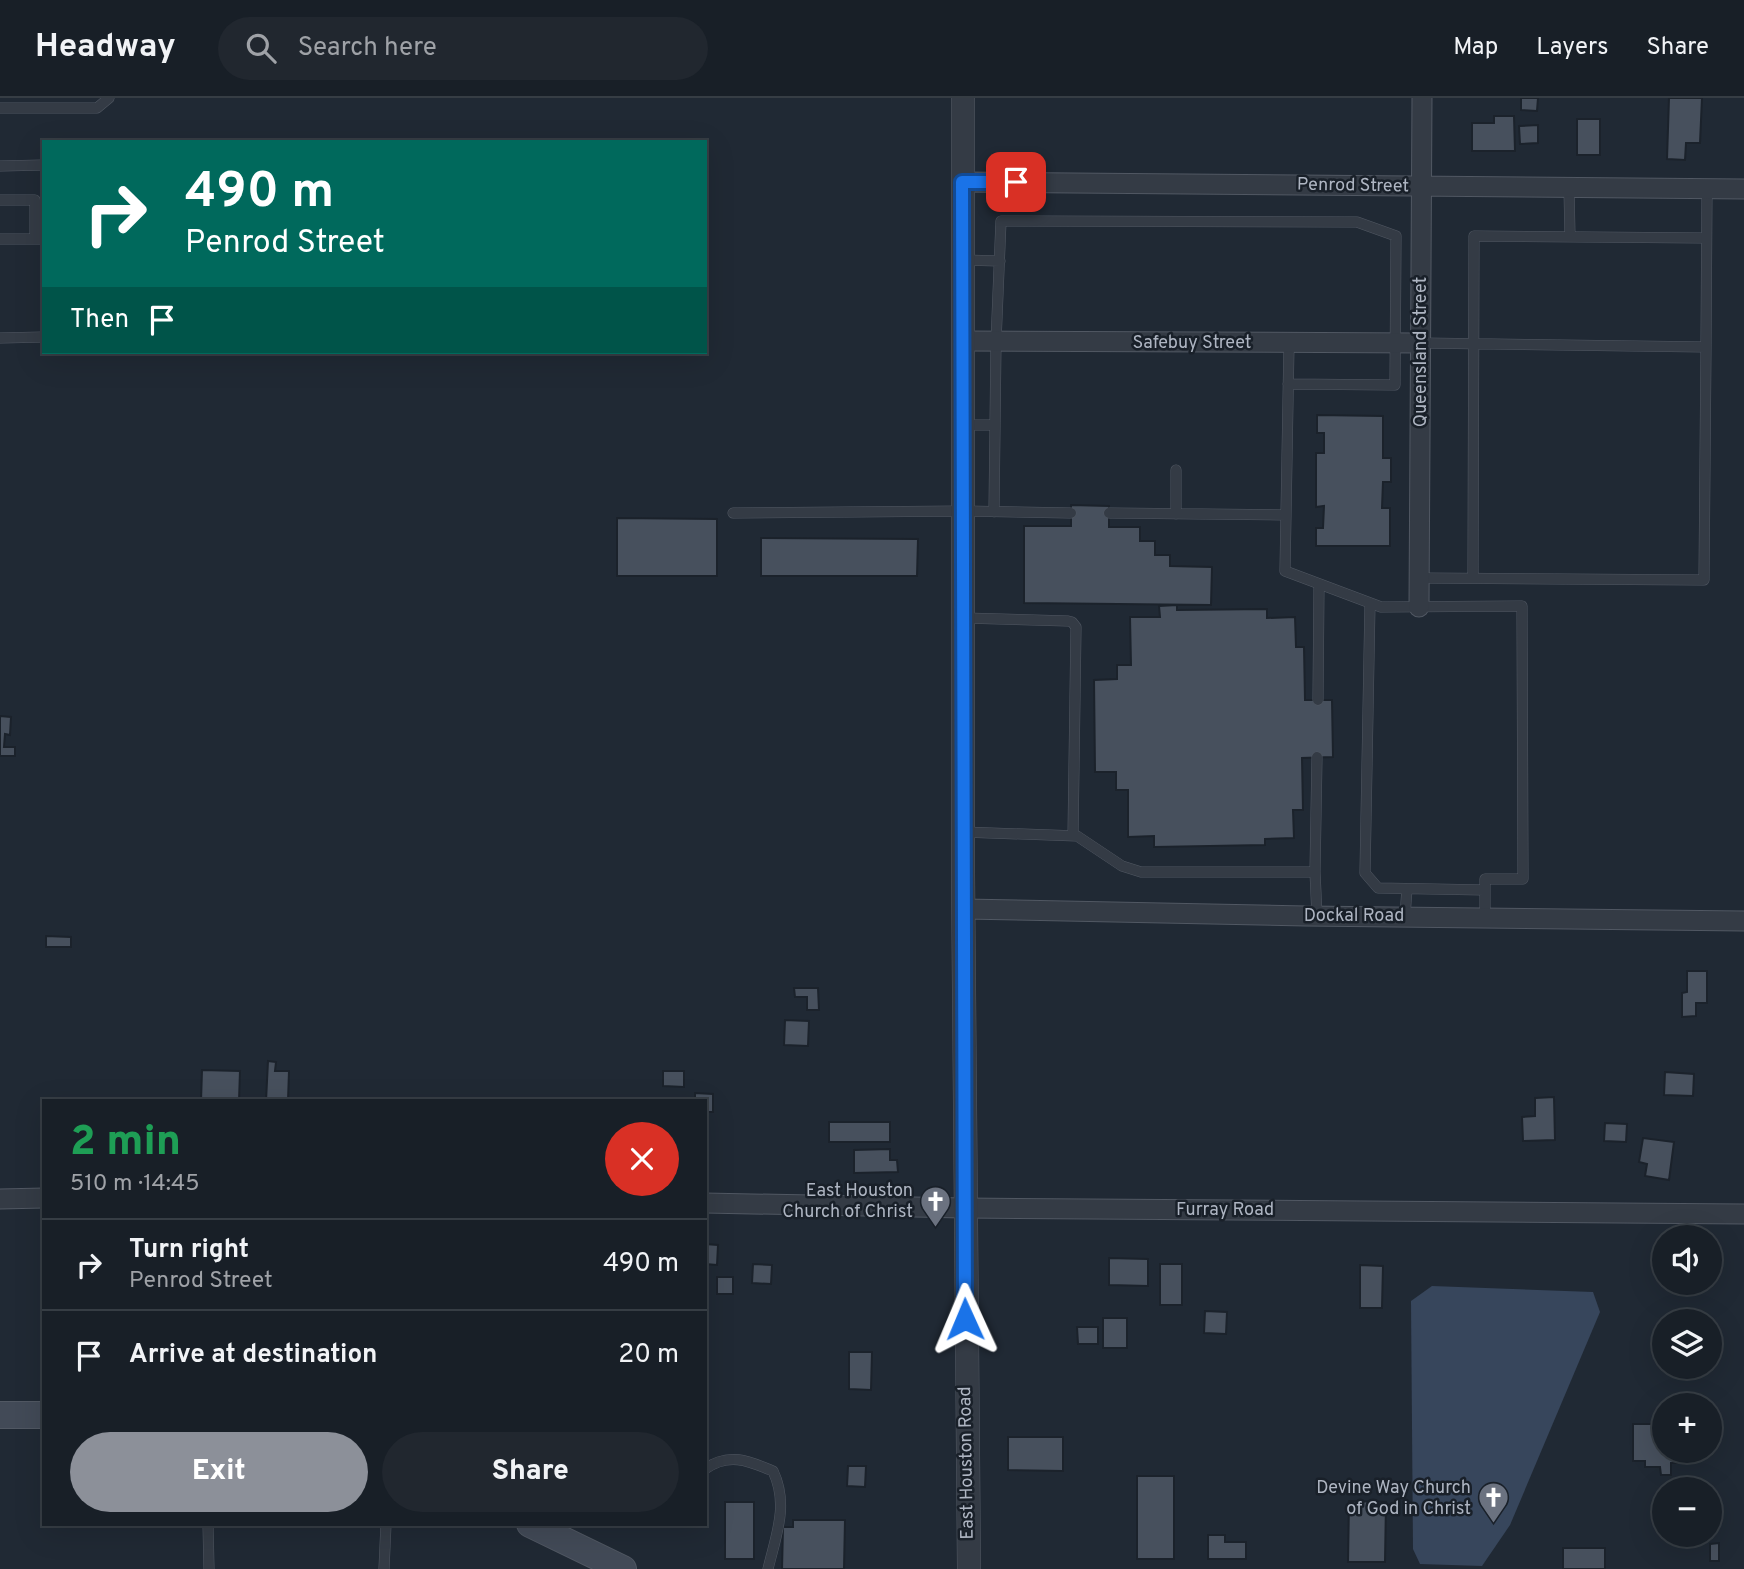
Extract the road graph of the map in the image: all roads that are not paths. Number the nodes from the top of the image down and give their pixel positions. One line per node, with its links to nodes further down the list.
1 (109, 98): 4 (lane)
2 (963, 98): 7 (street, East Houston Road)
3 (1422, 98): 8 (street, Queensland Street)
4 (0, 108)
5 (42, 165): 6 (lane)
6 (0, 166)
7 (962, 182): 8 (street, Penrod Street); 17 (street, East Houston Road)
8 (1421, 187): 9 (street, Penrod Street); 25 (street, Queensland Street)
9 (1569, 188): 10 (street, Penrod Street); 13 (lane)
10 (1707, 189): 11 (street, Penrod Street); 14 (lane)
11 (1744, 189)
12 (0, 200): 16 (lane)
13 (1570, 237): 14 (lane); 26 (lane)
14 (1706, 238): 27 (lane)
15 (0, 239): 16 (lane)
16 (39, 239)
17 (963, 260): 18 (lane); 21 (street, East Houston Road)
18 (1000, 261): 22 (lane); 23 (lane)
19 (42, 337): 20 (lane)
20 (0, 338)
21 (963, 341): 22 (street, Safebuy Street); 29 (street, East Houston Road)
22 (996, 342): 24 (street, Safebuy Street); 30 (lane)
23 (1394, 343): 24 (street, Safebuy Street); 25 (street, Safebuy Street); 28 (lane)
24 (1289, 344): 28 (lane)
25 (1421, 344): 26 (lane); 39 (street, Queensland Street)
26 (1475, 344): 27 (lane); 40 (lane)
27 (1706, 347): 40 (lane)
28 (1288, 384): 38 (lane)
29 (964, 425): 30 (lane); 32 (street, East Houston Road)
30 (995, 425): 33 (lane)
31 (1176, 470): 37 (lane)
32 (964, 511): 33 (lane); 34 (lane); 44 (street, East Houston Road)
33 (994, 512): 35 (lane)
34 (733, 513)
35 (1071, 513)
36 (1109, 513): 37 (lane)
37 (1176, 514): 38 (lane)
38 (1286, 515): 41 (lane)
39 (1419, 578): 40 (lane); 43 (street, Queensland Street)
40 (1473, 578)
41 (1319, 584): 42 (lane); 45 (lane)
42 (1370, 603): 43 (lane); 50 (lane)
43 (1419, 607): 51 (lane)
44 (964, 618): 47 (street, East Houston Road); 48 (lane)
45 (1318, 700)
46 (1317, 758): 49 (lane)
47 (963, 832): 48 (lane); 52 (street, East Houston Road)
48 (1073, 836): 49 (lane)
49 (1315, 872): 53 (lane)
50 (1406, 889): 51 (lane); 54 (lane)
51 (1485, 890): 55 (lane)
52 (964, 909): 53 (street, Dockal Road); 60 (street, East Houston Road)
53 (1317, 916): 54 (street, Dockal Road)
54 (1405, 916): 55 (street, Dockal Road)
55 (1485, 917): 56 (street, Dockal Road)
56 (1744, 920)
57 (42, 1198): 58 (street)
58 (0, 1199)
59 (707, 1203): 60 (street, Furray Road)
60 (964, 1208): 61 (street, Furray Road); 72 (street, East Houston Road)
61 (1744, 1214)
62 (0, 1415): 63 (main road)
63 (42, 1415)
64 (707, 1467): 71 (lane)
65 (208, 1526): 68 (lane)
66 (386, 1526): 69 (lane)
67 (534, 1526): 70 (main road)
68 (209, 1569)
69 (384, 1569)
70 (623, 1569)
71 (768, 1569)
72 (969, 1569)

